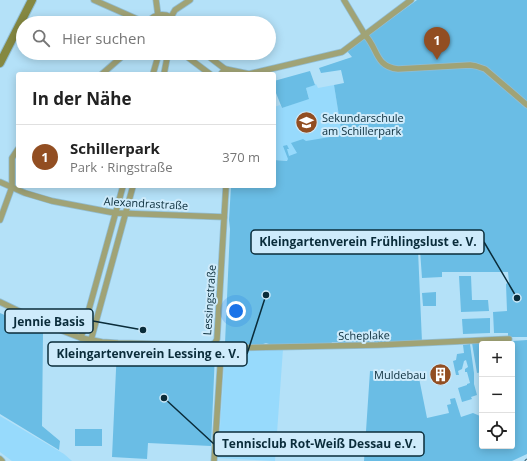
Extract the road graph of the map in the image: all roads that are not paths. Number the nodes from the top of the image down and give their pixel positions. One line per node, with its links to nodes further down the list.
1 (32, 0): 8 (main road)
2 (94, 0): 9 (street)
3 (156, 0): 7 (street)
4 (190, 0): 11 (street)
5 (344, 0): 13 (street)
6 (411, 0): 13 (street)
7 (158, 15): 10 (street)
8 (24, 16)
9 (131, 16)
10 (168, 16)
11 (172, 16)
12 (16, 32): 19 (main road)
13 (365, 35): 25 (street); 26 (street)
14 (118, 60): 21 (street)
15 (157, 60): 22 (street)
16 (167, 60): 23 (street)
17 (191, 60): 24 (street)
18 (211, 60): 20 (street)
19 (0, 63)
20 (223, 71)
21 (104, 72)
22 (154, 72)
23 (164, 72)
24 (207, 72)
25 (257, 72)
26 (527, 105)
27 (16, 152): 29 (street)
28 (0, 182): 29 (street, Alexandrastraße)
29 (12, 187): 34 (street, Alexandrastraße); 36 (street)
30 (122, 188): 34 (street)
31 (132, 188): 33 (street)
32 (226, 188): 35 (street, Lessingstraße)
33 (125, 213): 34 (street, Alexandrastraße); 35 (street, Alexandrastraße); 40 (street)
34 (115, 214): 38 (street)
35 (224, 216): 41 (street, Lessingstraße)
36 (0, 220)
37 (0, 302): 38 (street)
38 (81, 338): 40 (street)
39 (509, 339): 42 (street, Scheplake)
40 (91, 340): 41 (street)
41 (215, 343): 42 (street, Lessingstraße)
42 (220, 350): 43 (street, Lessingstraße)
43 (214, 461)

